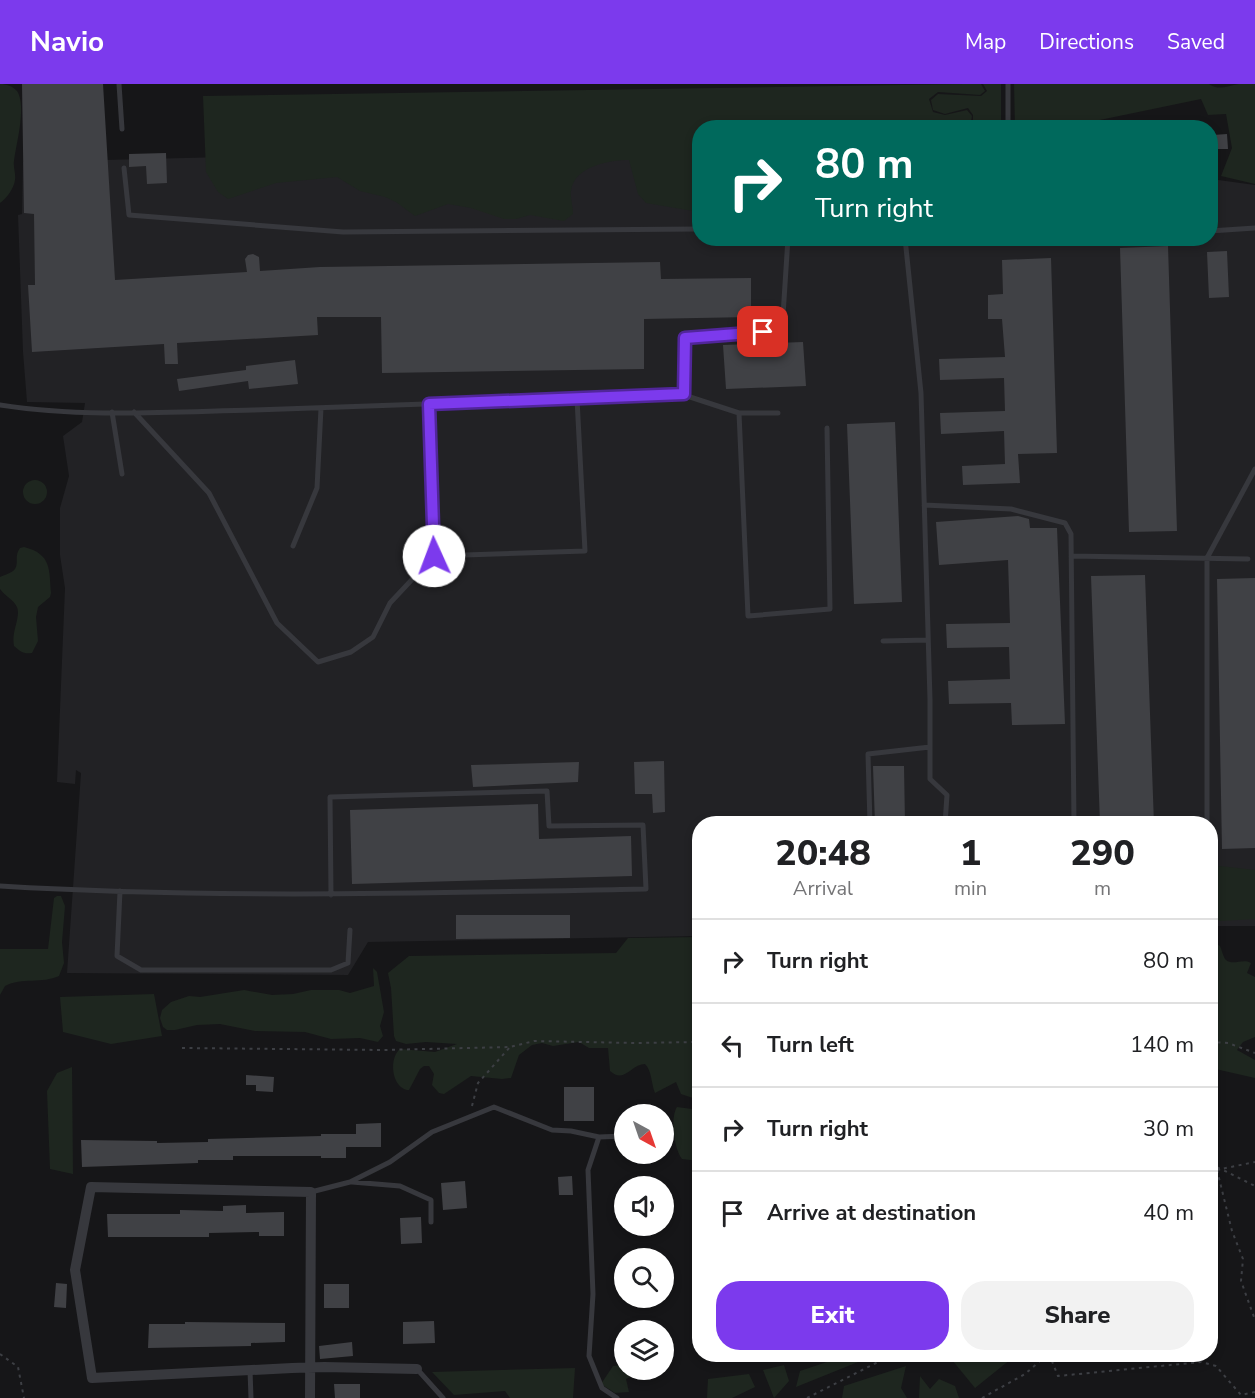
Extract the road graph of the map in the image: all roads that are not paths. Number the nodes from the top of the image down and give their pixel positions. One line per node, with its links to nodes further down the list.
1 (119, 84): 4 (lane)
2 (1008, 84): 3 (lane)
3 (1008, 120)
4 (122, 129)
5 (124, 168): 7 (lane)
6 (1255, 228): 8 (lane)
7 (692, 229)
8 (1218, 230)
9 (787, 246): 11 (lane)
10 (906, 246): 23 (lane)
11 (684, 394): 12 (lane); 18 (lane)
12 (577, 399): 13 (lane); 25 (lane)
13 (429, 404): 15 (lane); 25 (lane)
14 (0, 405): 16 (lane)
15 (321, 408): 17 (lane); 24 (lane)
16 (112, 412): 17 (lane); 22 (lane)
17 (134, 412): 25 (lane)
18 (739, 412): 19 (lane); 20 (lane)
19 (778, 413)
20 (827, 428)
21 (1255, 469): 27 (lane)
22 (123, 474)
23 (924, 505): 26 (lane); 29 (lane)
24 (293, 546)
25 (434, 556)
26 (1071, 556): 27 (lane); 34 (lane)
27 (1207, 558): 28 (lane); 35 (lane)
28 (1248, 559)
29 (928, 640): 30 (lane); 31 (lane)
30 (883, 641)
31 (930, 747): 32 (lane); 33 (lane)
32 (870, 816)
33 (946, 816)
34 (1074, 816)
35 (1208, 816)
36 (0, 886): 37 (lane)
37 (120, 891): 38 (lane); 39 (lane)
38 (331, 895): 38 (lane)
39 (350, 930)
40 (614, 1136): 41 (lane)
41 (599, 1137): 42 (lane); 51 (lane)
42 (350, 1182): 43 (lane); 44 (lane)
43 (311, 1192): 45 (street); 47 (street)
44 (431, 1222)
45 (310, 1368): 46 (street); 47 (street); 49 (street)
46 (417, 1369): 50 (lane)
47 (250, 1370): 48 (lane)
48 (251, 1398)
49 (310, 1398)
50 (442, 1398)
51 (617, 1398)

